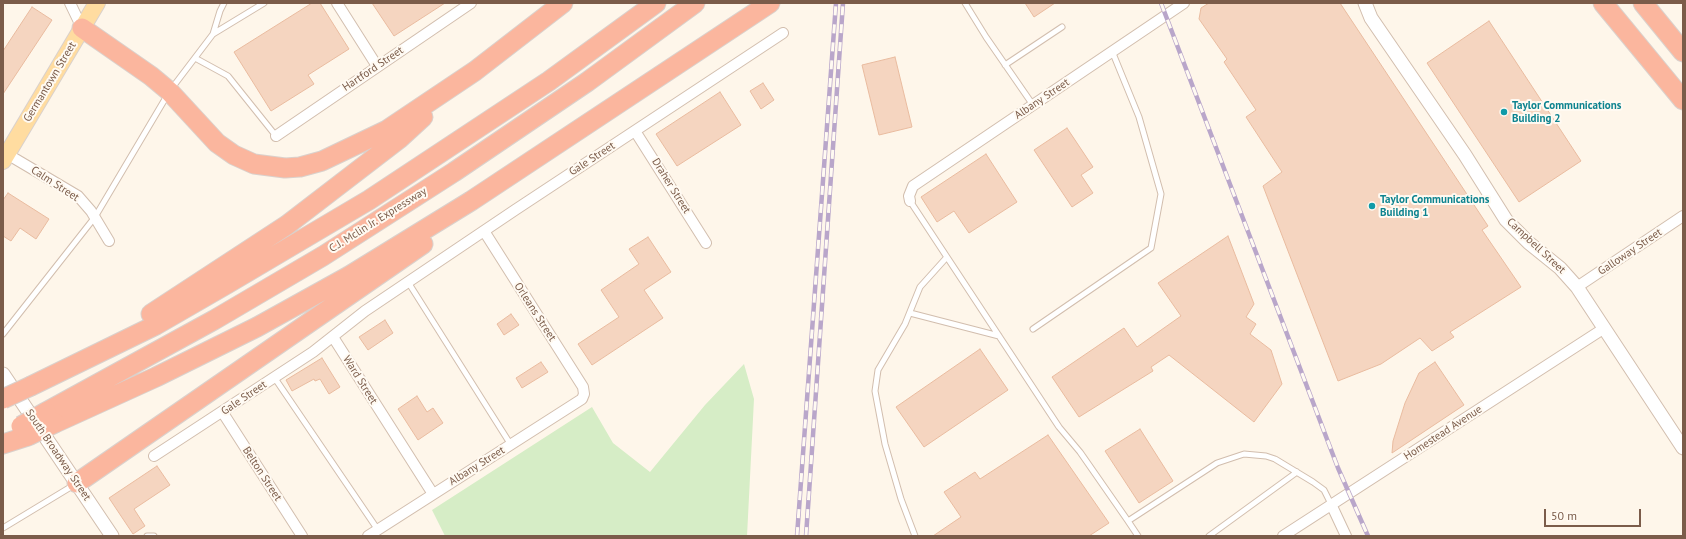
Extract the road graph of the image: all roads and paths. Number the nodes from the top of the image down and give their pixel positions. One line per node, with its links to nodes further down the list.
1 (70, 3): 17 (street)
2 (97, 3): 17 (main road, Germantown Street)
3 (224, 3): 19 (lane)
4 (264, 3): 19 (lane)
5 (337, 3): 24 (street)
6 (471, 3): 24 (street, Hartford Street)
7 (563, 3): 25 (highway)
8 (656, 3): 48 (highway, C.J. Mclin Jr. Expressway)
9 (695, 3): 54 (highway, C.J. Mclin Jr. Expressway)
10 (770, 3): 32 (highway)
11 (965, 3): 23 (lane)
12 (1184, 3): 20 (street, Albany Street)
13 (1365, 3): 41 (street, Campbell Street)
14 (1603, 3): 27 (highway)
15 (1643, 3): 21 (highway)
16 (1062, 27): 23 (lane)
17 (82, 28): 26 (highway); 31 (main road, Germantown Street)
18 (783, 33): 29 (street, Gale Street)
19 (213, 34): 22 (lane)
20 (1112, 51): 28 (street, Albany Street); 43 (lane)
21 (1683, 52)
22 (195, 58): 26 (lane); 30 (lane)
23 (1005, 65): 28 (lane)
24 (377, 66): 30 (street, Hartford Street)
25 (475, 71): 26 (highway); 48 (highway)
26 (169, 91): 35 (lane)
27 (1683, 100)
28 (1033, 105): 33 (street, Albany Street)
29 (635, 131): 36 (street, Gale Street); 38 (street, Draher Street)
30 (276, 136)
31 (5, 158): 35 (street, Calm Street)
32 (472, 201): 54 (highway); 62 (highway)
33 (910, 201): 39 (lane)
34 (1683, 216): 41 (street, Galloway Street)
35 (95, 217): 37 (street, Calm Street); 45 (lane)
36 (484, 231): 40 (street, Gale Street); 51 (street, Orleans Street)
37 (109, 241)
38 (706, 242)
39 (947, 257): 42 (lane); 46 (lane)
40 (404, 284): 47 (street); 58 (lane)
41 (1577, 287): 44 (street, Campbell Street)
42 (910, 313): 46 (lane); 73 (lane)
43 (1033, 329)
44 (1604, 329): 59 (street, Campbell Street); 64 (street, Homestead Avenue)
45 (3, 334)
46 (999, 336): 65 (lane)
47 (333, 337): 50 (street, Gale Street); 63 (street, Ward Street)
48 (75, 364): 52 (highway, bridge)
49 (3, 374): 62 (street, South Broadway Street)
50 (274, 378): 53 (street, Gale Street); 67 (lane)
51 (584, 394): 58 (street, Albany Street)
52 (3, 399)
53 (223, 413): 60 (street, Gale Street); 71 (street, Belton Street)
54 (51, 418): 55 (highway, bridge)
55 (24, 431): 56 (highway); 57 (highway)
56 (3, 436)
57 (3, 444)
58 (511, 445): 63 (street, Albany Street)
59 (1683, 448)
60 (154, 456)
61 (1297, 472): 64 (lane); 65 (lane); 75 (lane)
62 (77, 483): 66 (lane); 68 (street, South Broadway Street)
63 (433, 494): 67 (street, Albany Street)
64 (1331, 504): 76 (street, Homestead Avenue); 77 (street)
65 (1128, 521): 74 (lane)
66 (3, 528)
67 (378, 530): 72 (street, Albany Street)
68 (112, 536)
69 (147, 536): 70 (lane)
70 (154, 536)
71 (302, 536)
72 (368, 536)
73 (915, 536)
74 (1138, 536)
75 (1209, 536)
76 (1283, 536)
77 (1346, 536)

